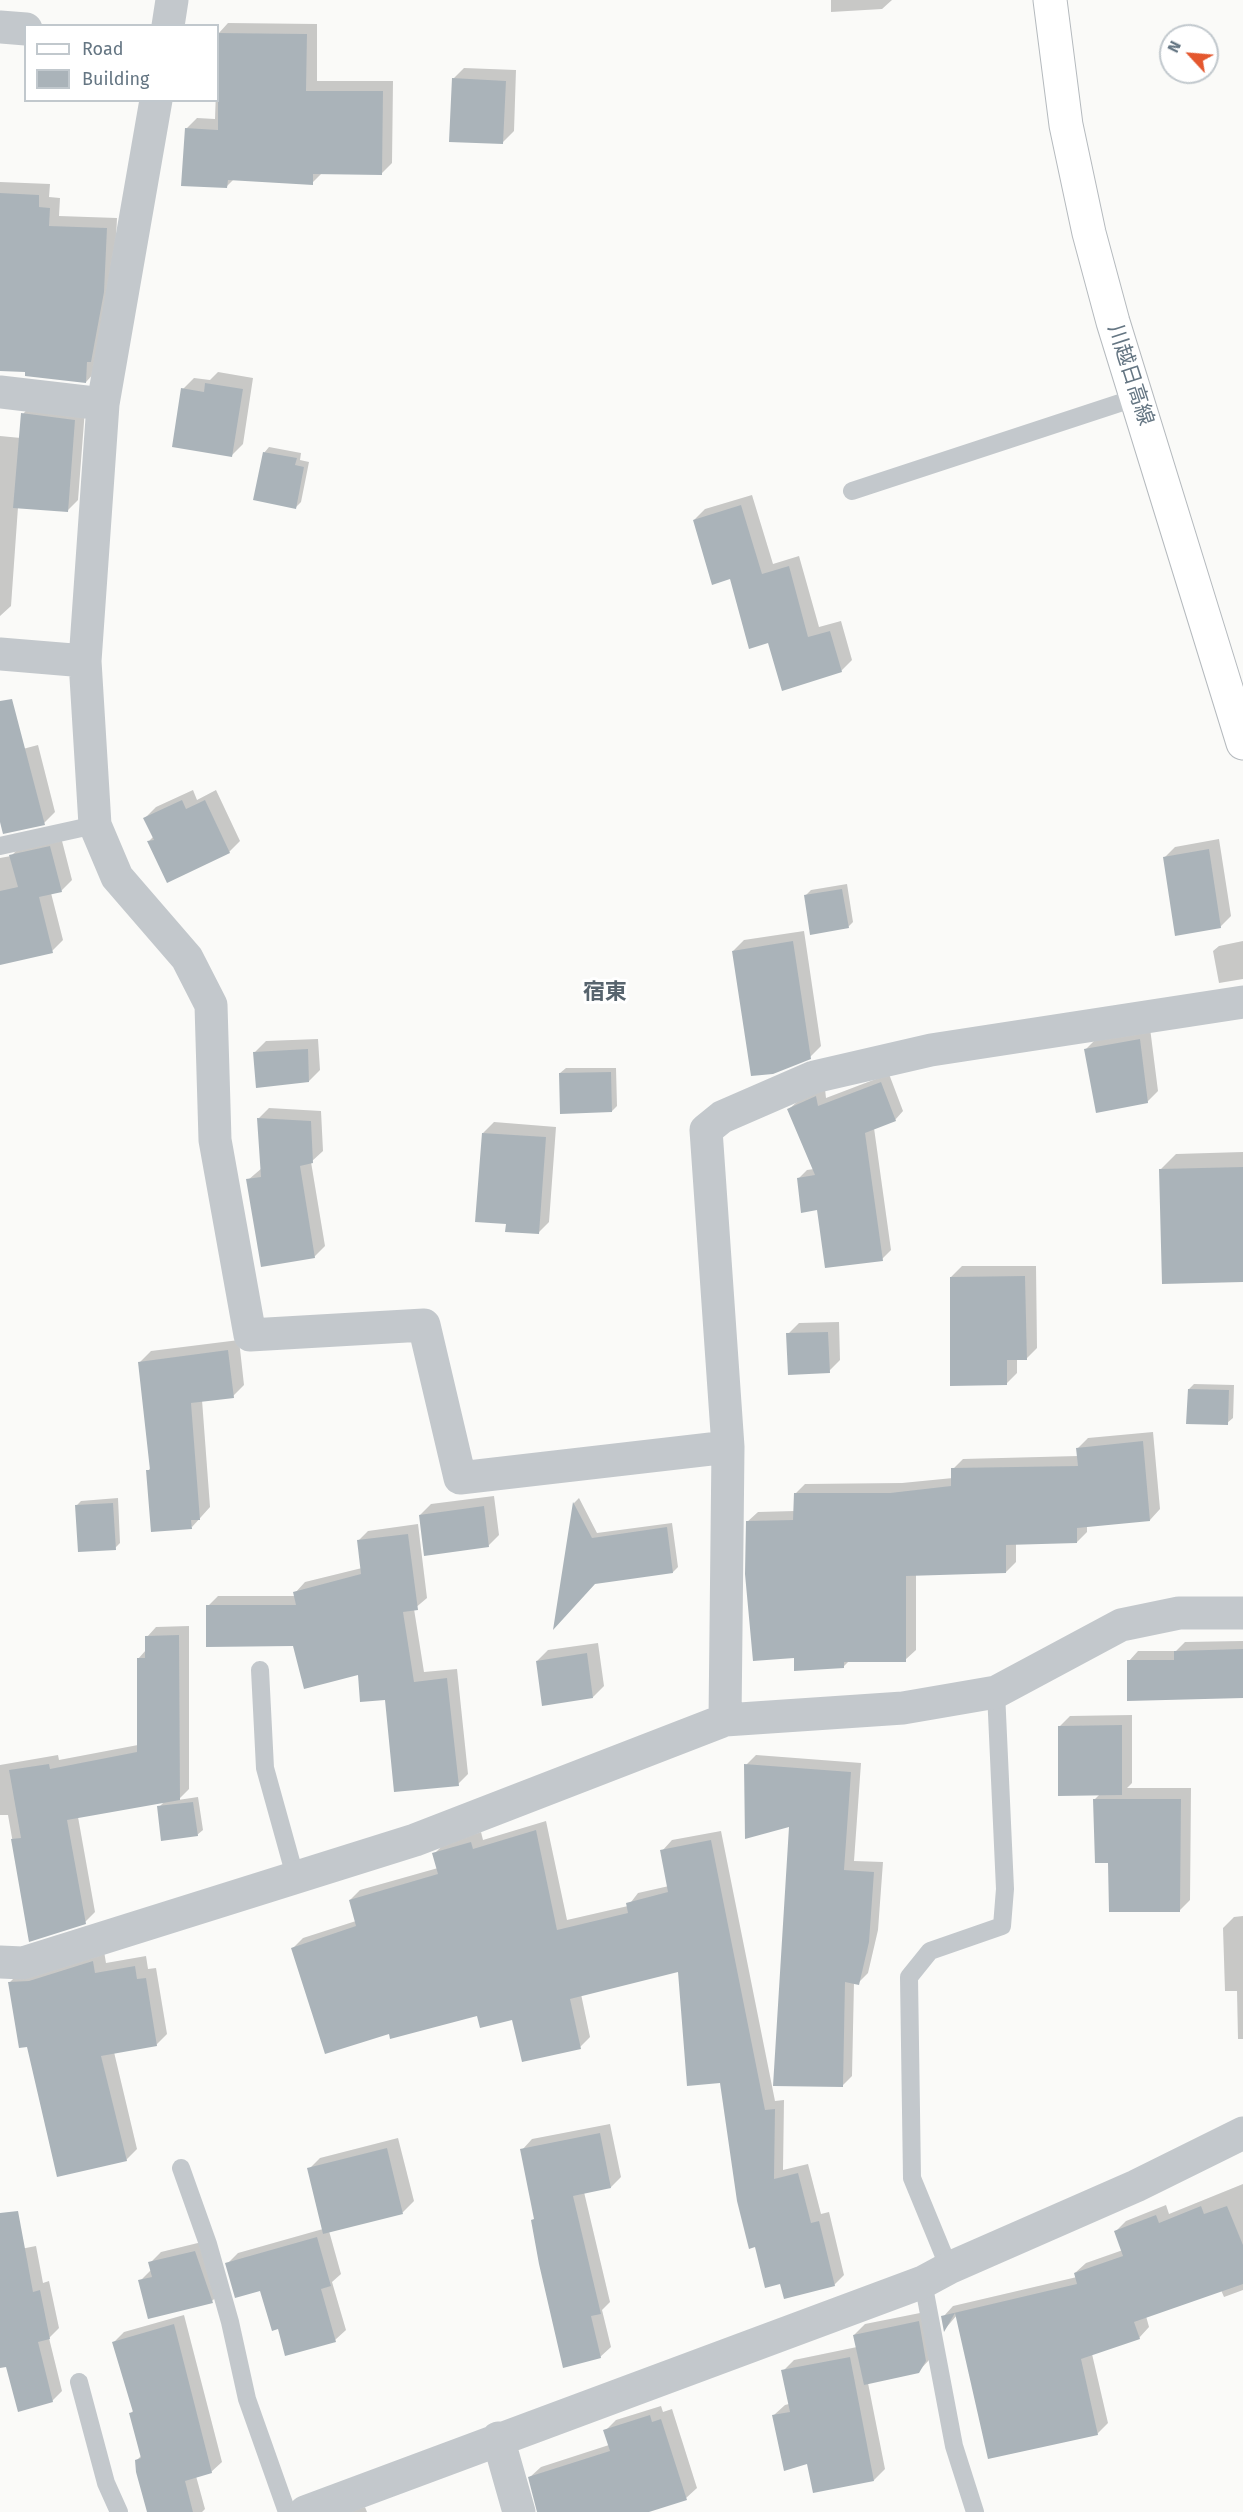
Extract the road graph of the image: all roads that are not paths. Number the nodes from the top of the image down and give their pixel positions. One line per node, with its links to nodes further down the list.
1 (172, 0): 3 (street)
2 (1050, 0): 8 (main road, 川越日高線)
3 (168, 24)
4 (0, 27): 5 (street)
5 (24, 29)
6 (156, 102): 9 (street)
7 (0, 392): 9 (street)
8 (1138, 397): 10 (lane); 13 (main road, 川越日高線)
9 (103, 404): 12 (street)
10 (852, 490)
11 (0, 654): 12 (street)
12 (85, 661): 14 (street)
13 (1243, 743)
14 (95, 825): 15 (lane); 17 (street)
15 (0, 846)
16 (1243, 1002): 17 (street)
17 (728, 1447): 21 (street)
18 (1243, 1613): 20 (street)
19 (260, 1670): 22 (lane)
20 (996, 1692): 21 (street); 26 (lane)
21 (725, 1720): 22 (street)
22 (295, 1876): 23 (street)
23 (0, 1962)
24 (1243, 2133): 26 (street)
25 (181, 2168): 30 (lane)
26 (936, 2275): 28 (street); 33 (lane)
27 (79, 2382): 29 (lane)
28 (498, 2438): 31 (street); 32 (street)
29 (119, 2512)
30 (287, 2512)
31 (305, 2512)
32 (519, 2512)
33 (975, 2512)

